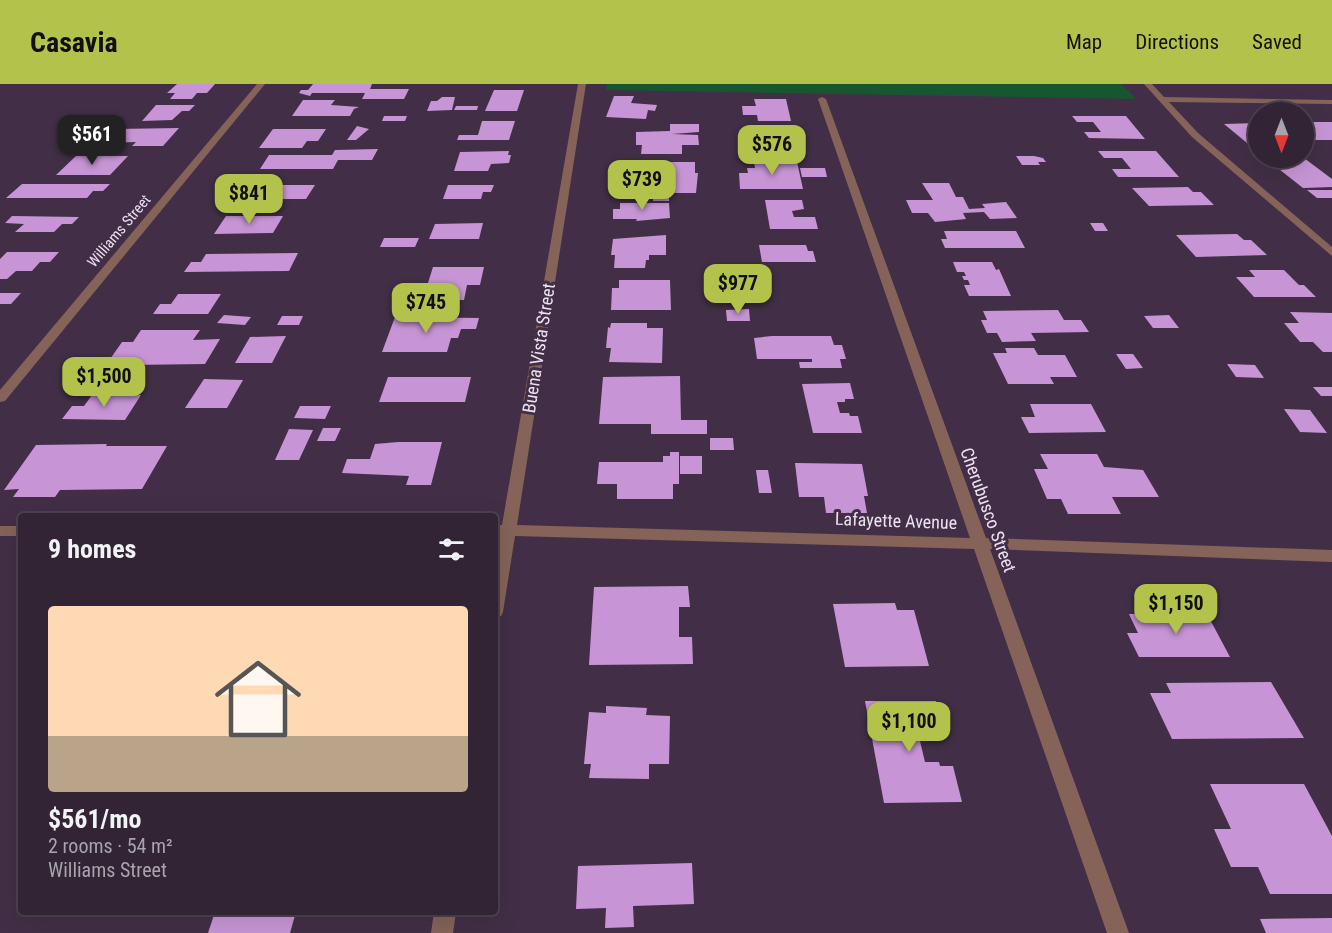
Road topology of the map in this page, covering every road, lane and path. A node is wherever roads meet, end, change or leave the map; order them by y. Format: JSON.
{"nodes":[{"id":1,"x":261,"y":84,"type":"edge"},
{"id":2,"x":582,"y":84,"type":"edge"},
{"id":3,"x":1148,"y":84,"type":"edge"},
{"id":4,"x":822,"y":99,"type":"dead end"},
{"id":5,"x":1162,"y":99,"type":"junction"},
{"id":6,"x":1332,"y":102,"type":"edge"},
{"id":7,"x":1332,"y":253,"type":"edge"},
{"id":8,"x":0,"y":398,"type":"edge"},
{"id":9,"x":502,"y":530,"type":"edge"},
{"id":10,"x":0,"y":531,"type":"edge"},
{"id":11,"x":18,"y":531,"type":"edge"},
{"id":12,"x":980,"y":544,"type":"junction"},
{"id":13,"x":1332,"y":556,"type":"edge"},
{"id":14,"x":498,"y":577,"type":"edge"},
{"id":15,"x":445,"y":915,"type":"edge"},
{"id":16,"x":442,"y":933,"type":"edge"},
{"id":17,"x":1118,"y":933,"type":"edge"}],
"edges":[{"from":1,"to":8,"type":"street","name":"Williams Street"},
{"from":2,"to":9,"type":"street","name":"Buena Vista Street"},
{"from":3,"to":5,"type":"street"},
{"from":4,"to":12,"type":"street","name":"Cherubusco Street"},
{"from":5,"to":6,"type":"street"},
{"from":5,"to":7,"type":"street"},
{"from":9,"to":12,"type":"street","name":"Lafayette Avenue"},
{"from":9,"to":14,"type":"street","name":"Buena Vista Street"},
{"from":10,"to":11,"type":"street"},
{"from":12,"to":13,"type":"street","name":"Lafayette Avenue"},
{"from":12,"to":17,"type":"street","name":"Cherubusco Street"},
{"from":15,"to":16,"type":"street"}]}
